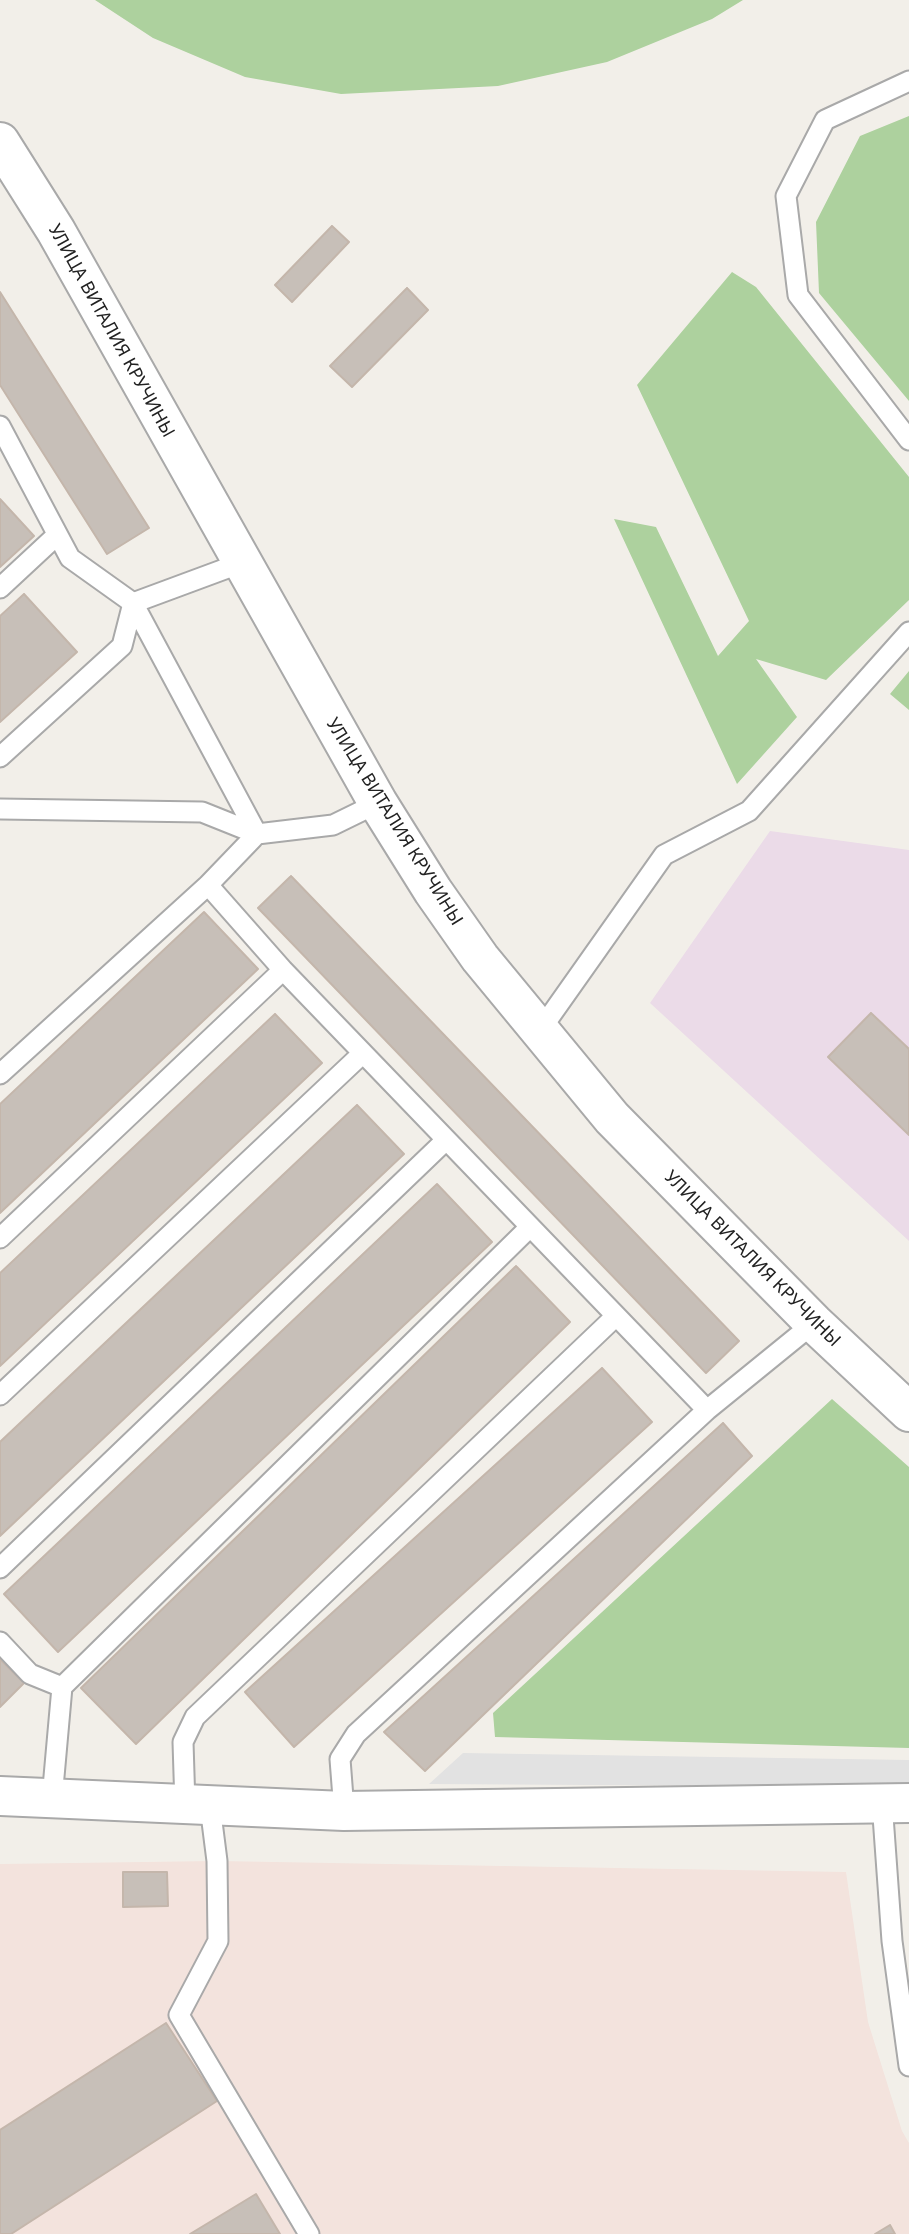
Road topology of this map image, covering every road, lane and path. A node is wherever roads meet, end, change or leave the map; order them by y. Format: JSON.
{"nodes":[{"id":1,"x":909,"y":81,"type":"edge"},
{"id":2,"x":0,"y":142,"type":"edge"},
{"id":3,"x":0,"y":426,"type":"edge"},
{"id":4,"x":909,"y":440,"type":"edge"},
{"id":5,"x":56,"y":537,"type":"junction"},
{"id":6,"x":241,"y":563,"type":"junction"},
{"id":7,"x":0,"y":588,"type":"edge"},
{"id":8,"x":133,"y":603,"type":"junction"},
{"id":9,"x":909,"y":632,"type":"edge"},
{"id":10,"x":0,"y":757,"type":"edge"},
{"id":11,"x":378,"y":803,"type":"junction"},
{"id":12,"x":0,"y":809,"type":"edge"},
{"id":13,"x":257,"y":834,"type":"junction"},
{"id":14,"x":208,"y":885,"type":"junction"},
{"id":15,"x":283,"y":970,"type":"junction"},
{"id":16,"x":539,"y":1032,"type":"junction"},
{"id":17,"x":363,"y":1053,"type":"junction"},
{"id":18,"x":0,"y":1074,"type":"edge"},
{"id":19,"x":446,"y":1140,"type":"junction"},
{"id":20,"x":530,"y":1227,"type":"junction"},
{"id":21,"x":0,"y":1238,"type":"edge"},
{"id":22,"x":616,"y":1316,"type":"junction"},
{"id":23,"x":814,"y":1323,"type":"junction"},
{"id":24,"x":0,"y":1395,"type":"edge"},
{"id":25,"x":707,"y":1410,"type":"junction"},
{"id":26,"x":909,"y":1412,"type":"edge"},
{"id":27,"x":0,"y":1568,"type":"edge"},
{"id":28,"x":0,"y":1642,"type":"edge"},
{"id":29,"x":62,"y":1686,"type":"junction"},
{"id":30,"x":0,"y":1796,"type":"edge"},
{"id":31,"x":52,"y":1799,"type":"junction"},
{"id":32,"x":895,"y":1802,"type":"edge"},
{"id":33,"x":197,"y":1806,"type":"junction"},
{"id":34,"x":344,"y":1811,"type":"junction"},
{"id":35,"x":909,"y":2066,"type":"edge"},
{"id":36,"x":309,"y":2234,"type":"edge"}],
"edges":[{"from":1,"to":4,"type":"lane"},
{"from":2,"to":6,"type":"street","name":"УЛИЦА ВИТАЛИЯ КРУЧИНЫ"},
{"from":3,"to":5,"type":"lane"},
{"from":5,"to":7,"type":"lane"},
{"from":5,"to":8,"type":"lane"},
{"from":6,"to":8,"type":"lane"},
{"from":6,"to":11,"type":"street","name":"УЛИЦА ВИТАЛИЯ КРУЧИНЫ"},
{"from":8,"to":10,"type":"lane"},
{"from":8,"to":13,"type":"lane"},
{"from":9,"to":16,"type":"lane"},
{"from":11,"to":13,"type":"lane"},
{"from":11,"to":16,"type":"street","name":"УЛИЦА ВИТАЛИЯ КРУЧИНЫ"},
{"from":12,"to":13,"type":"lane"},
{"from":13,"to":14,"type":"lane"},
{"from":14,"to":15,"type":"lane"},
{"from":14,"to":18,"type":"lane"},
{"from":15,"to":17,"type":"lane"},
{"from":15,"to":21,"type":"lane"},
{"from":16,"to":23,"type":"street","name":"УЛИЦА ВИТАЛИЯ КРУЧИНЫ"},
{"from":17,"to":19,"type":"lane"},
{"from":17,"to":24,"type":"lane"},
{"from":19,"to":20,"type":"lane"},
{"from":19,"to":27,"type":"lane"},
{"from":20,"to":22,"type":"lane"},
{"from":20,"to":29,"type":"lane"},
{"from":22,"to":25,"type":"lane"},
{"from":22,"to":33,"type":"lane"},
{"from":23,"to":25,"type":"lane"},
{"from":23,"to":26,"type":"street","name":"УЛИЦА ВИТАЛИЯ КРУЧИНЫ"},
{"from":25,"to":34,"type":"lane"},
{"from":28,"to":29,"type":"lane"},
{"from":29,"to":31,"type":"lane"},
{"from":30,"to":31,"type":"street"},
{"from":31,"to":33,"type":"street"},
{"from":32,"to":34,"type":"street"},
{"from":32,"to":35,"type":"lane"},
{"from":33,"to":34,"type":"street"},
{"from":33,"to":36,"type":"lane"}]}
